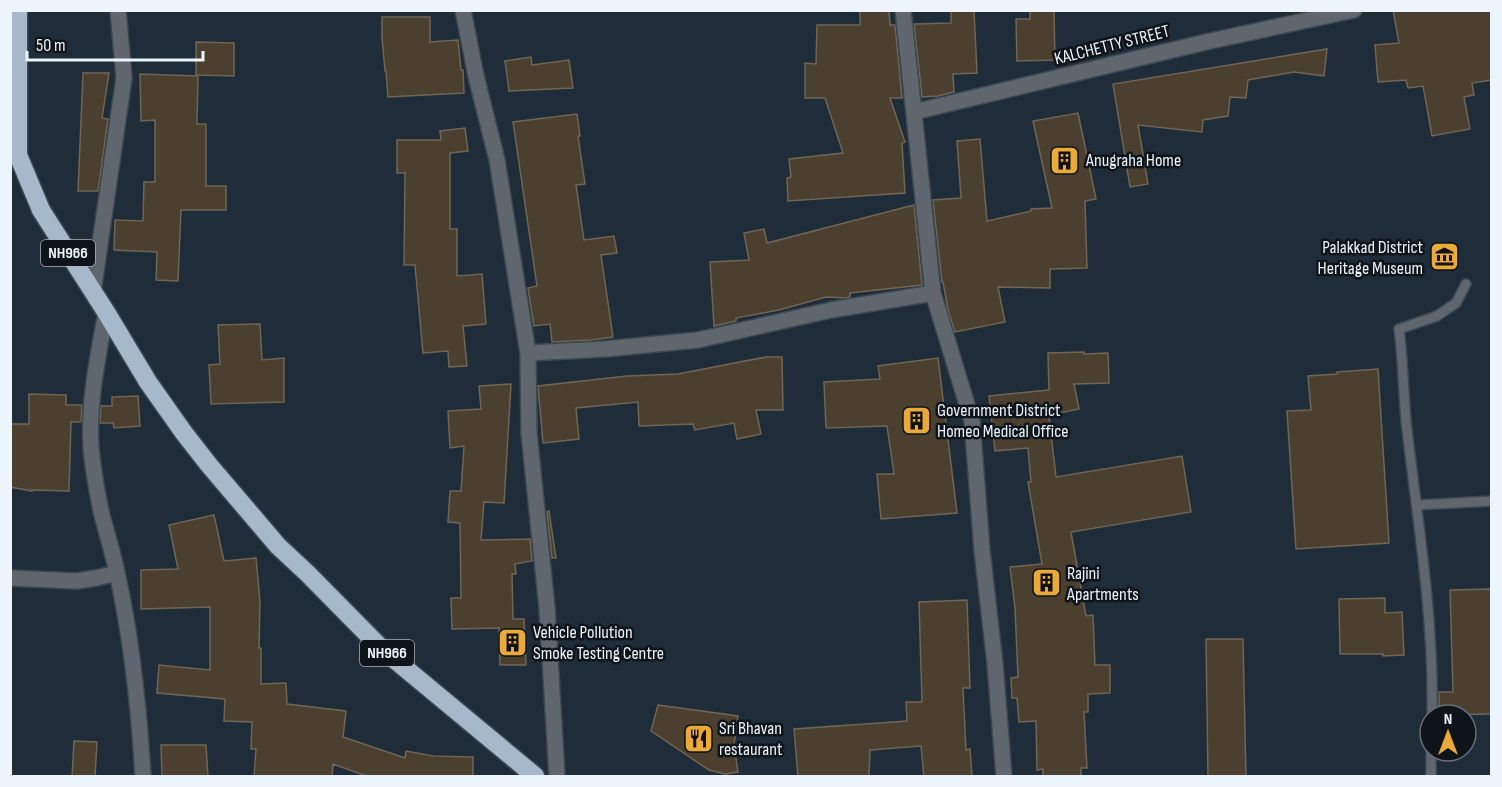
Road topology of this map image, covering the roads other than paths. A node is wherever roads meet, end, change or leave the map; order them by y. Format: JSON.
{"nodes":[{"id":1,"x":18,"y":10,"type":"edge"},
{"id":2,"x":118,"y":10,"type":"edge"},
{"id":3,"x":463,"y":10,"type":"edge"},
{"id":4,"x":903,"y":10,"type":"edge"},
{"id":5,"x":1354,"y":10,"type":"edge"},
{"id":6,"x":914,"y":112,"type":"junction"},
{"id":7,"x":1466,"y":284,"type":"dead end"},
{"id":8,"x":93,"y":292,"type":"junction"},
{"id":9,"x":933,"y":293,"type":"junction"},
{"id":10,"x":106,"y":312,"type":"junction"},
{"id":11,"x":528,"y":353,"type":"junction"},
{"id":12,"x":1491,"y":501,"type":"edge"},
{"id":13,"x":1417,"y":505,"type":"junction"},
{"id":14,"x":117,"y":573,"type":"junction"},
{"id":15,"x":10,"y":578,"type":"edge"},
{"id":16,"x":1432,"y":703,"type":"edge"},
{"id":17,"x":143,"y":777,"type":"edge"},
{"id":18,"x":535,"y":777,"type":"edge"},
{"id":19,"x":557,"y":777,"type":"edge"},
{"id":20,"x":1004,"y":777,"type":"edge"}],
"edges":[{"from":1,"to":8,"type":"highway","number":"NH966"},
{"from":2,"to":8,"type":"street"},
{"from":3,"to":11,"type":"street"},
{"from":4,"to":6,"type":"street"},
{"from":5,"to":6,"type":"street","name":"KALCHETTY STREET"},
{"from":6,"to":9,"type":"street"},
{"from":7,"to":13,"type":"lane"},
{"from":8,"to":10,"type":"highway","number":"NH966"},
{"from":9,"to":11,"type":"street"},
{"from":9,"to":20,"type":"street"},
{"from":10,"to":14,"type":"street"},
{"from":10,"to":18,"type":"highway","number":"NH966"},
{"from":11,"to":19,"type":"street"},
{"from":12,"to":13,"type":"lane"},
{"from":13,"to":16,"type":"lane"},
{"from":14,"to":15,"type":"street"},
{"from":14,"to":17,"type":"street"}]}
